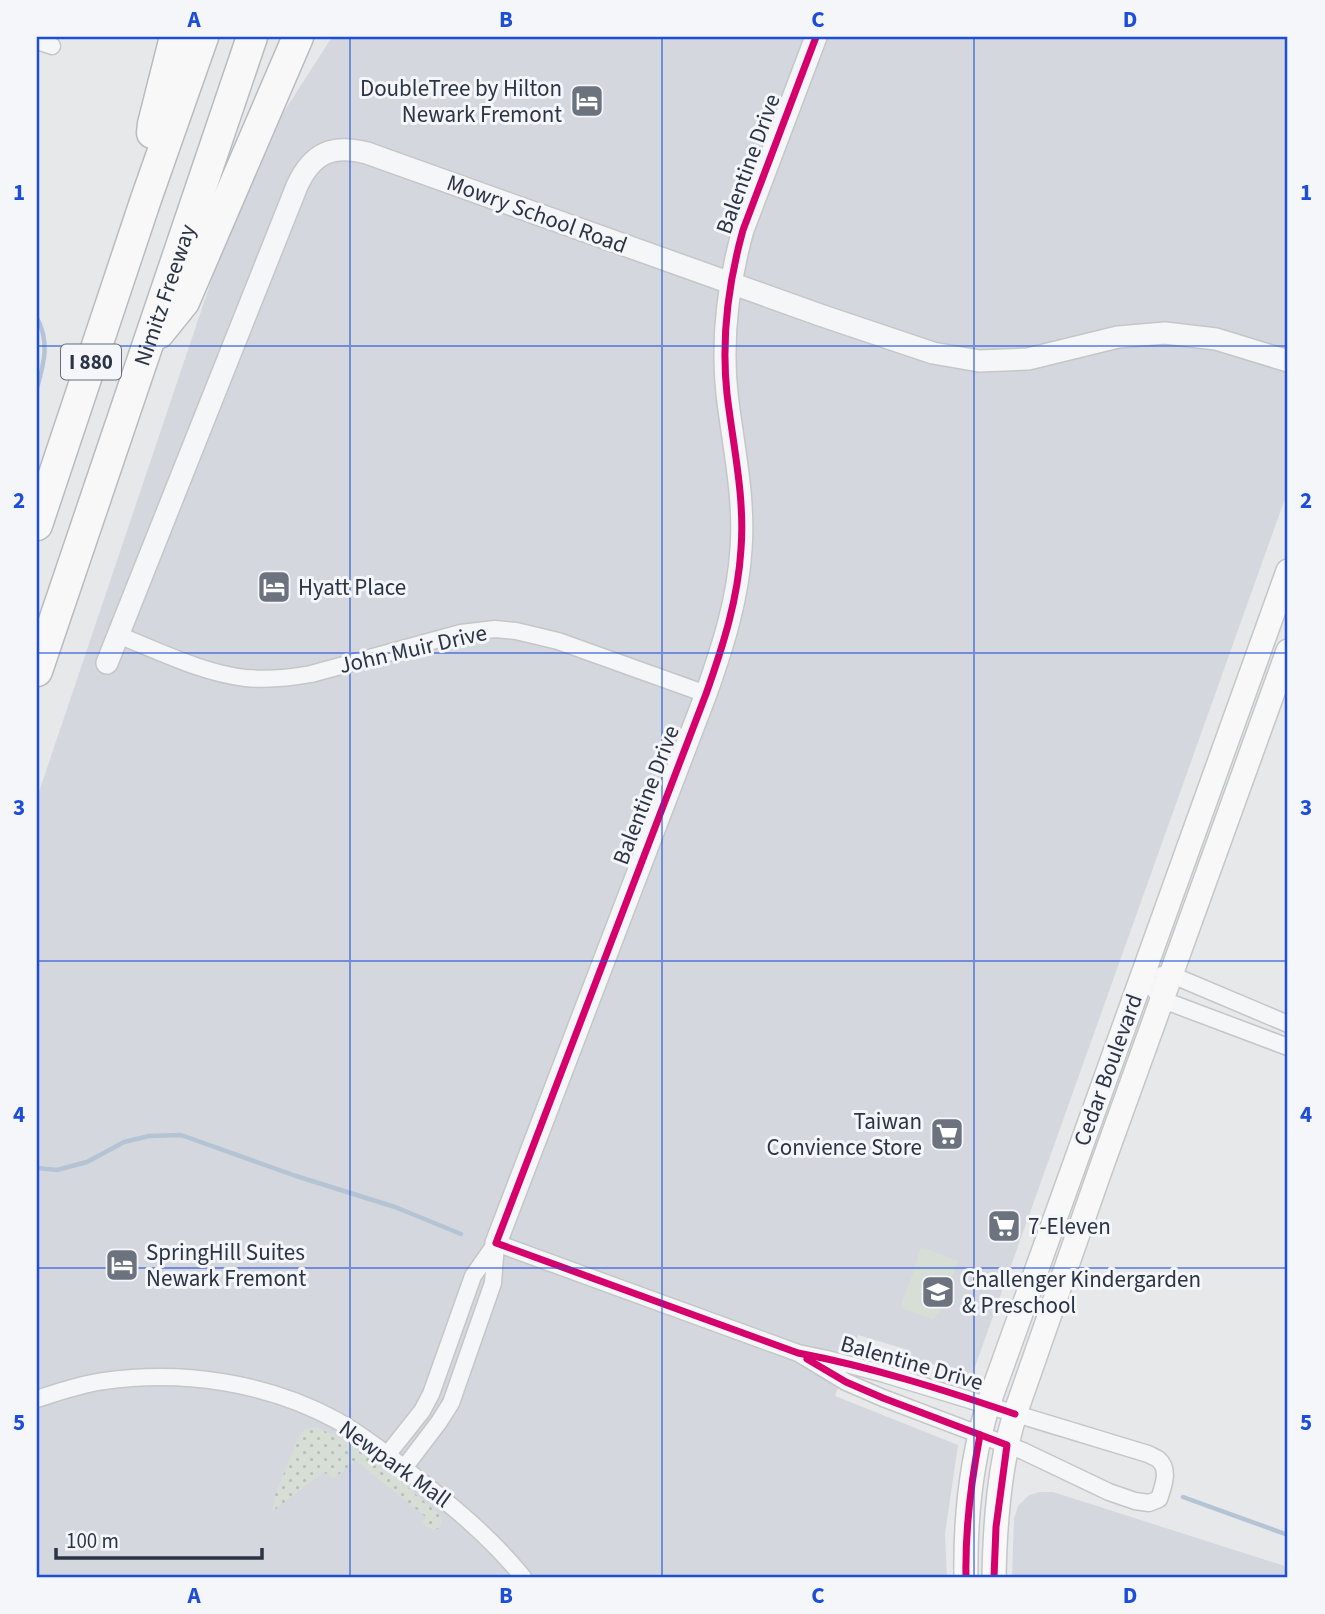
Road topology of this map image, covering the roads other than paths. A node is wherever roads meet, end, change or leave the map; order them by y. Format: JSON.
{"nodes":[{"id":1,"x":175,"y":37,"type":"edge"},
{"id":2,"x":203,"y":37,"type":"edge"},
{"id":3,"x":252,"y":37,"type":"edge"},
{"id":4,"x":298,"y":37,"type":"edge"},
{"id":5,"x":816,"y":37,"type":"edge"},
{"id":6,"x":146,"y":199,"type":"junction"},
{"id":7,"x":730,"y":283,"type":"junction"},
{"id":8,"x":146,"y":350,"type":"junction"},
{"id":9,"x":1288,"y":361,"type":"edge"},
{"id":10,"x":37,"y":525,"type":"edge"},
{"id":11,"x":1288,"y":570,"type":"edge"},
{"id":12,"x":118,"y":635,"type":"junction"},
{"id":13,"x":1288,"y":651,"type":"edge"},
{"id":14,"x":107,"y":663,"type":"dead end"},
{"id":15,"x":37,"y":671,"type":"edge"},
{"id":16,"x":705,"y":694,"type":"junction"},
{"id":17,"x":1142,"y":975,"type":"junction"},
{"id":18,"x":1172,"y":975,"type":"junction"},
{"id":19,"x":1163,"y":1000,"type":"junction"},
{"id":20,"x":1288,"y":1024,"type":"edge"},
{"id":21,"x":1288,"y":1047,"type":"edge"},
{"id":22,"x":496,"y":1243,"type":"junction"},
{"id":23,"x":798,"y":1353,"type":"junction"},
{"id":24,"x":37,"y":1399,"type":"edge"},
{"id":25,"x":988,"y":1405,"type":"junction"},
{"id":26,"x":1015,"y":1413,"type":"junction"},
{"id":27,"x":980,"y":1435,"type":"junction"},
{"id":28,"x":1007,"y":1445,"type":"junction"},
{"id":29,"x":387,"y":1455,"type":"junction"},
{"id":30,"x":404,"y":1468,"type":"junction"},
{"id":31,"x":523,"y":1577,"type":"edge"},
{"id":32,"x":965,"y":1577,"type":"edge"},
{"id":33,"x":994,"y":1577,"type":"edge"}],
"edges":[{"from":1,"to":6,"type":"highway"},
{"from":2,"to":6,"type":"highway","name":"Nimitz Freeway","number":"I 880"},
{"from":3,"to":8,"type":"highway","name":"Nimitz Freeway","number":"I 880"},
{"from":4,"to":8,"type":"highway"},
{"from":5,"to":7,"type":"street","name":"Balentine Drive"},
{"from":6,"to":10,"type":"highway","name":"Nimitz Freeway","number":"I 880"},
{"from":7,"to":9,"type":"street","name":"Mowry School Road"},
{"from":7,"to":12,"type":"street","name":"Mowry School Road"},
{"from":7,"to":16,"type":"street","name":"Balentine Drive"},
{"from":8,"to":15,"type":"highway","name":"Nimitz Freeway","number":"I 880"},
{"from":11,"to":17,"type":"main road","name":"Cedar Boulevard"},
{"from":12,"to":14,"type":"street","name":"Mowry School Road"},
{"from":12,"to":16,"type":"street","name":"John Muir Drive"},
{"from":13,"to":18,"type":"main road","name":"Cedar Boulevard"},
{"from":16,"to":22,"type":"street","name":"Balentine Drive"},
{"from":17,"to":18,"type":"street"},
{"from":17,"to":19,"type":"street"},
{"from":17,"to":25,"type":"main road","name":"Cedar Boulevard"},
{"from":18,"to":19,"type":"main road","name":"Cedar Boulevard"},
{"from":18,"to":20,"type":"street"},
{"from":19,"to":21,"type":"street"},
{"from":19,"to":26,"type":"main road","name":"Cedar Boulevard"},
{"from":22,"to":23,"type":"street","name":"Balentine Drive"},
{"from":22,"to":29,"type":"street","name":"Balentine Drive"},
{"from":22,"to":30,"type":"street","name":"Balentine Drive"},
{"from":23,"to":25,"type":"street","name":"Balentine Drive"},
{"from":23,"to":27,"type":"street","name":"Balentine Drive"},
{"from":24,"to":29,"type":"street","name":"Newpark Mall"},
{"from":25,"to":26,"type":"street","name":"Balentine Drive"},
{"from":25,"to":27,"type":"main road","name":"Cedar Boulevard"},
{"from":26,"to":28,"type":"main road","name":"Cedar Boulevard"},
{"from":26,"to":28,"type":"street","name":"Balentine Drive"},
{"from":27,"to":28,"type":"street","name":"Balentine Drive"},
{"from":27,"to":32,"type":"main road","name":"Cedar Boulevard"},
{"from":28,"to":33,"type":"main road","name":"Cedar Boulevard"},
{"from":29,"to":30,"type":"street","name":"Newpark Mall"},
{"from":30,"to":31,"type":"street","name":"Newpark Mall"}]}
